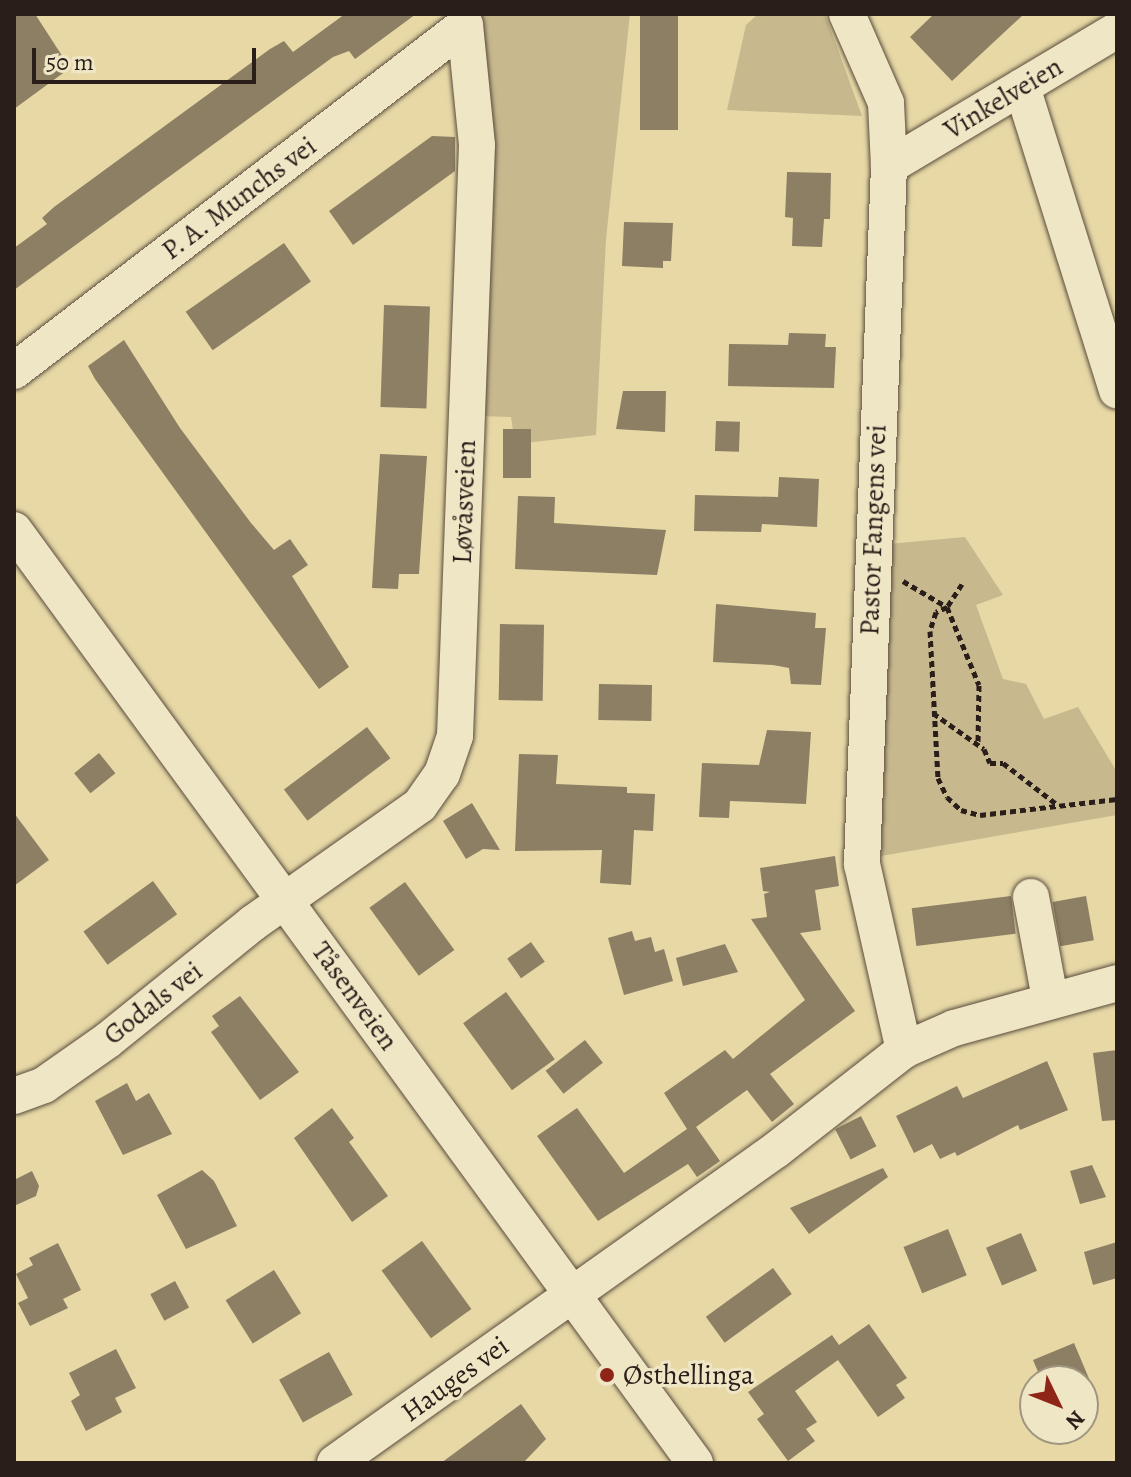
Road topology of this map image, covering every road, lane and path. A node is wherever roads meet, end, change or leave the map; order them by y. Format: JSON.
{"nodes":[{"id":1,"x":847,"y":14,"type":"edge"},
{"id":2,"x":465,"y":25,"type":"joint"},
{"id":3,"x":1117,"y":30,"type":"edge"},
{"id":4,"x":1022,"y":87,"type":"junction"},
{"id":5,"x":889,"y":166,"type":"junction"},
{"id":6,"x":14,"y":371,"type":"edge"},
{"id":7,"x":1117,"y":390,"type":"edge"},
{"id":8,"x":14,"y":530,"type":"edge"},
{"id":9,"x":872,"y":562,"type":"junction"},
{"id":10,"x":962,"y":584,"type":"dead end"},
{"id":11,"x":947,"y":607,"type":"junction"},
{"id":12,"x":932,"y":712,"type":"junction"},
{"id":13,"x":978,"y":744,"type":"junction"},
{"id":14,"x":1117,"y":799,"type":"edge"},
{"id":15,"x":1059,"y":805,"type":"junction"},
{"id":16,"x":1031,"y":897,"type":"dead end"},
{"id":17,"x":287,"y":901,"type":"junction"},
{"id":18,"x":1117,"y":983,"type":"edge"},
{"id":19,"x":1050,"y":999,"type":"junction"},
{"id":20,"x":904,"y":1050,"type":"junction"},
{"id":21,"x":14,"y":1096,"type":"edge"},
{"id":22,"x":573,"y":1293,"type":"junction"},
{"id":23,"x":335,"y":1463,"type":"edge"},
{"id":24,"x":695,"y":1463,"type":"edge"}],
"edges":[{"from":1,"to":5,"type":"street","name":"Pastor Fangens vei"},
{"from":2,"to":6,"type":"street","name":"P. A. Munchs vei"},
{"from":2,"to":17,"type":"street","name":"Løvåsveien"},
{"from":3,"to":4,"type":"street","name":"Vinkelveien"},
{"from":4,"to":5,"type":"street","name":"Vinkelveien"},
{"from":4,"to":7,"type":"street"},
{"from":5,"to":9,"type":"street","name":"Pastor Fangens vei"},
{"from":8,"to":17,"type":"street","name":"Tåsenveien"},
{"from":9,"to":11,"type":"path"},
{"from":9,"to":20,"type":"street","name":"Pastor Fangens vei"},
{"from":10,"to":11,"type":"path"},
{"from":11,"to":12,"type":"path"},
{"from":11,"to":13,"type":"path"},
{"from":12,"to":13,"type":"path"},
{"from":12,"to":15,"type":"path"},
{"from":13,"to":15,"type":"path"},
{"from":14,"to":15,"type":"path"},
{"from":16,"to":19,"type":"street"},
{"from":17,"to":21,"type":"street","name":"Godals vei"},
{"from":17,"to":22,"type":"street","name":"Tåsenveien"},
{"from":18,"to":19,"type":"street"},
{"from":19,"to":20,"type":"street"},
{"from":20,"to":22,"type":"street"},
{"from":22,"to":23,"type":"street","name":"Hauges vei"},
{"from":22,"to":24,"type":"street","name":"Tåsenveien"}]}
